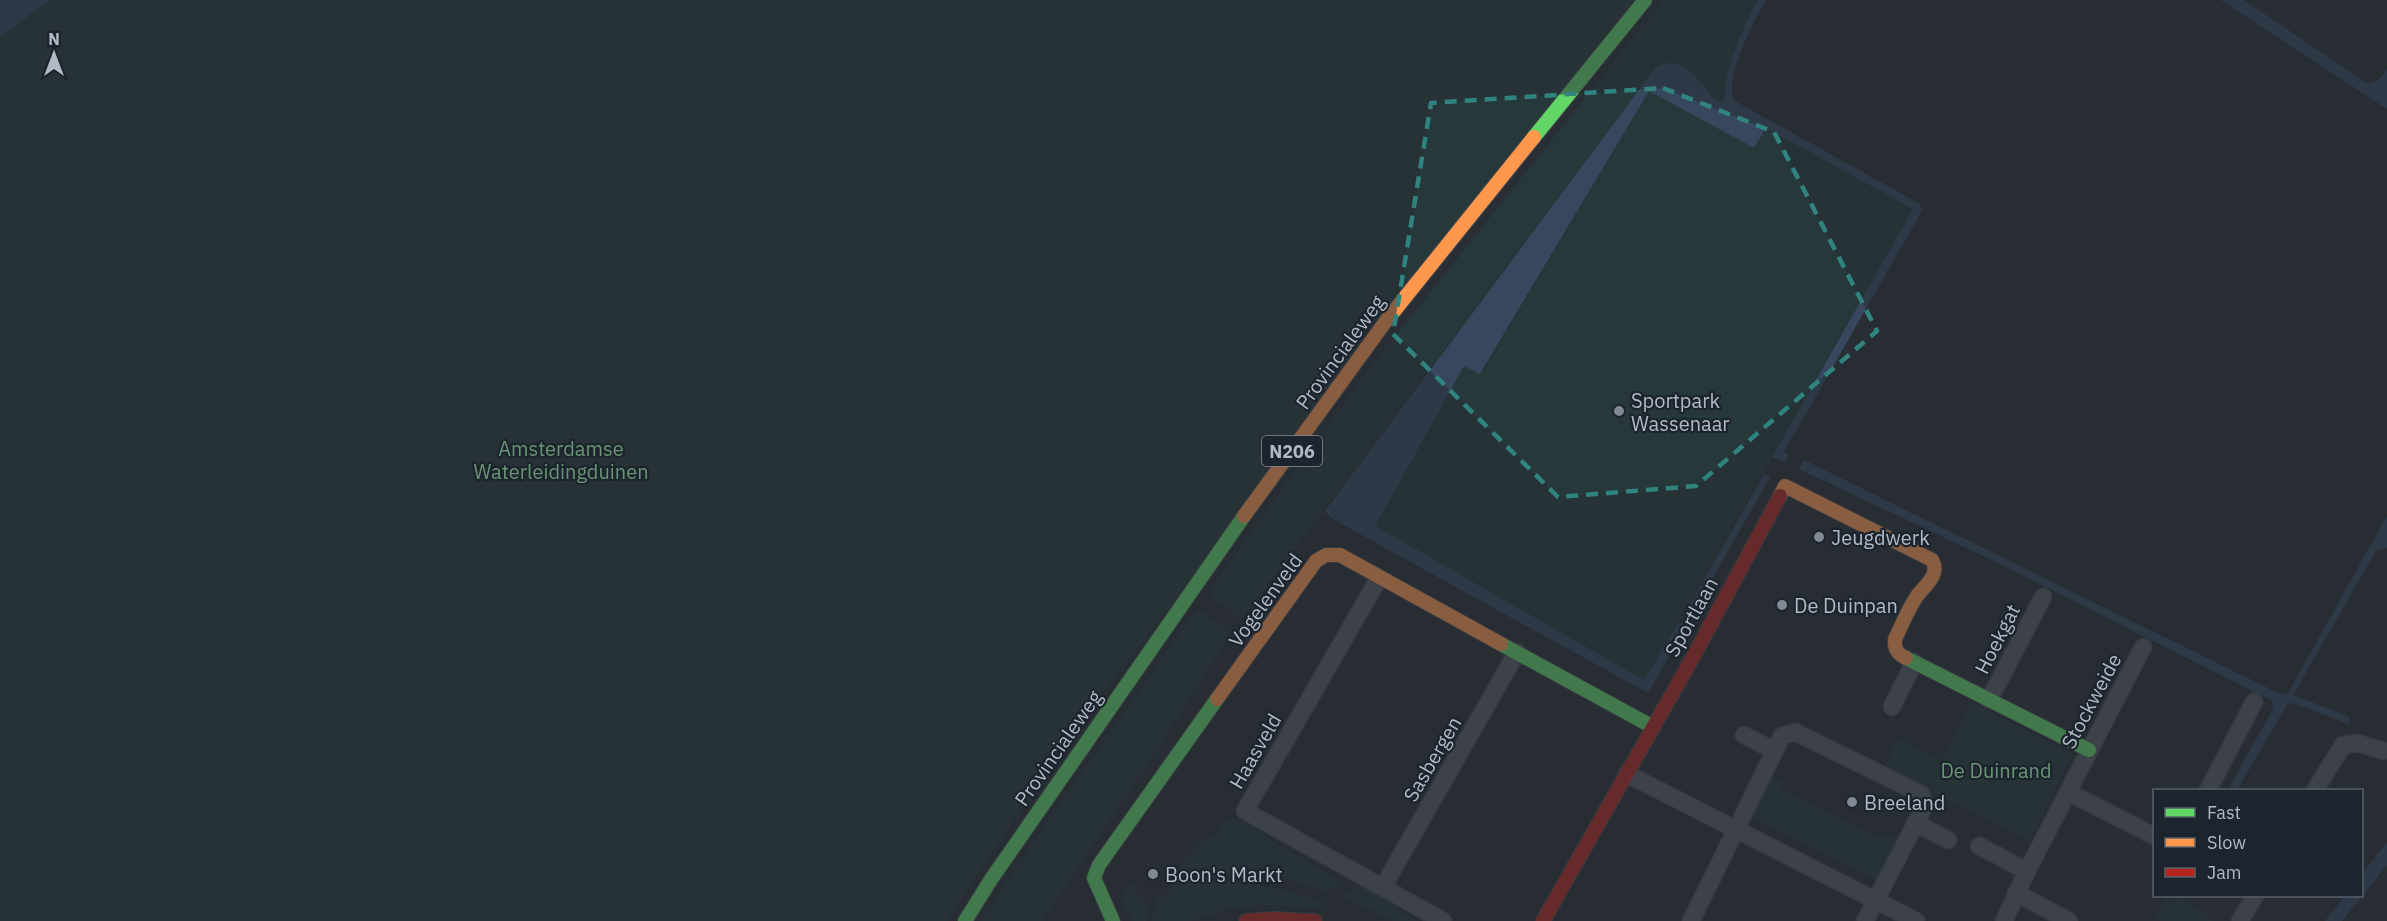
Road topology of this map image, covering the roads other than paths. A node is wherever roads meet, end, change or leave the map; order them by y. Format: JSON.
{"nodes":[{"id":1,"x":1645,"y":0,"type":"edge"},
{"id":2,"x":1934,"y":572,"type":"joint"},
{"id":3,"x":1379,"y":578,"type":"junction"},
{"id":4,"x":2043,"y":597,"type":"dead end"},
{"id":5,"x":2143,"y":646,"type":"dead end"},
{"id":6,"x":1517,"y":652,"type":"junction"},
{"id":7,"x":1914,"y":662,"type":"junction"},
{"id":8,"x":1989,"y":700,"type":"junction"},
{"id":9,"x":2254,"y":702,"type":"dead end"},
{"id":10,"x":1892,"y":707,"type":"dead end"},
{"id":11,"x":1653,"y":727,"type":"junction"},
{"id":12,"x":1744,"y":735,"type":"dead end"},
{"id":13,"x":2089,"y":750,"type":"junction"},
{"id":14,"x":1775,"y":751,"type":"junction"},
{"id":15,"x":2384,"y":751,"type":"dead end"},
{"id":16,"x":1627,"y":774,"type":"junction"},
{"id":17,"x":2210,"y":789,"type":"edge"},
{"id":18,"x":2316,"y":789,"type":"edge"},
{"id":19,"x":2068,"y":792,"type":"junction"},
{"id":20,"x":1915,"y":823,"type":"junction"},
{"id":21,"x":1735,"y":829,"type":"junction"},
{"id":22,"x":2153,"y":835,"type":"edge"},
{"id":23,"x":1948,"y":840,"type":"dead end"},
{"id":24,"x":1979,"y":846,"type":"dead end"},
{"id":25,"x":2027,"y":871,"type":"junction"},
{"id":26,"x":1383,"y":887,"type":"junction"},
{"id":27,"x":2016,"y":894,"type":"junction"},
{"id":28,"x":2254,"y":897,"type":"edge"},
{"id":29,"x":1875,"y":900,"type":"junction"},
{"id":30,"x":965,"y":921,"type":"edge"},
{"id":31,"x":1113,"y":921,"type":"edge"},
{"id":32,"x":1246,"y":921,"type":"edge"},
{"id":33,"x":1315,"y":921,"type":"edge"},
{"id":34,"x":1443,"y":921,"type":"edge"},
{"id":35,"x":1543,"y":921,"type":"edge"},
{"id":36,"x":1692,"y":921,"type":"edge"},
{"id":37,"x":1864,"y":921,"type":"edge"},
{"id":38,"x":1916,"y":921,"type":"edge"},
{"id":39,"x":2004,"y":921,"type":"edge"},
{"id":40,"x":2069,"y":921,"type":"edge"},
{"id":41,"x":2240,"y":921,"type":"edge"}],
"edges":[{"from":1,"to":30,"type":"street","name":"Provincialeweg","number":"N206"},
{"from":2,"to":7,"type":"street","name":"Hoekgat"},
{"from":2,"to":11,"type":"street","name":"Sportlaan"},
{"from":3,"to":6,"type":"street","name":"Vogelenveld"},
{"from":3,"to":26,"type":"street","name":"Haasveld"},
{"from":3,"to":31,"type":"street","name":"Vogelenveld"},
{"from":4,"to":8,"type":"street","name":"Hoekgat"},
{"from":5,"to":13,"type":"street","name":"Stockweide"},
{"from":6,"to":11,"type":"street","name":"Vogelenveld"},
{"from":6,"to":26,"type":"street","name":"Sasbergen"},
{"from":7,"to":8,"type":"street","name":"Hoekgat"},
{"from":7,"to":10,"type":"street"},
{"from":8,"to":13,"type":"street","name":"Hoekgat"},
{"from":9,"to":17,"type":"street"},
{"from":11,"to":16,"type":"street","name":"Sportlaan"},
{"from":12,"to":14,"type":"street"},
{"from":13,"to":19,"type":"street","name":"Stockweide"},
{"from":14,"to":20,"type":"street"},
{"from":14,"to":21,"type":"street"},
{"from":15,"to":18,"type":"street"},
{"from":16,"to":21,"type":"street"},
{"from":16,"to":35,"type":"street","name":"Sportlaan"},
{"from":19,"to":22,"type":"street"},
{"from":19,"to":25,"type":"street","name":"Stockweide"},
{"from":20,"to":23,"type":"street"},
{"from":20,"to":29,"type":"street"},
{"from":21,"to":29,"type":"street"},
{"from":21,"to":36,"type":"street"},
{"from":24,"to":25,"type":"street"},
{"from":25,"to":27,"type":"street"},
{"from":26,"to":34,"type":"street","name":"Haasveld"},
{"from":27,"to":39,"type":"street"},
{"from":27,"to":40,"type":"street"},
{"from":28,"to":41,"type":"street"},
{"from":29,"to":37,"type":"street"},
{"from":29,"to":38,"type":"street"},
{"from":32,"to":33,"type":"street"}]}
